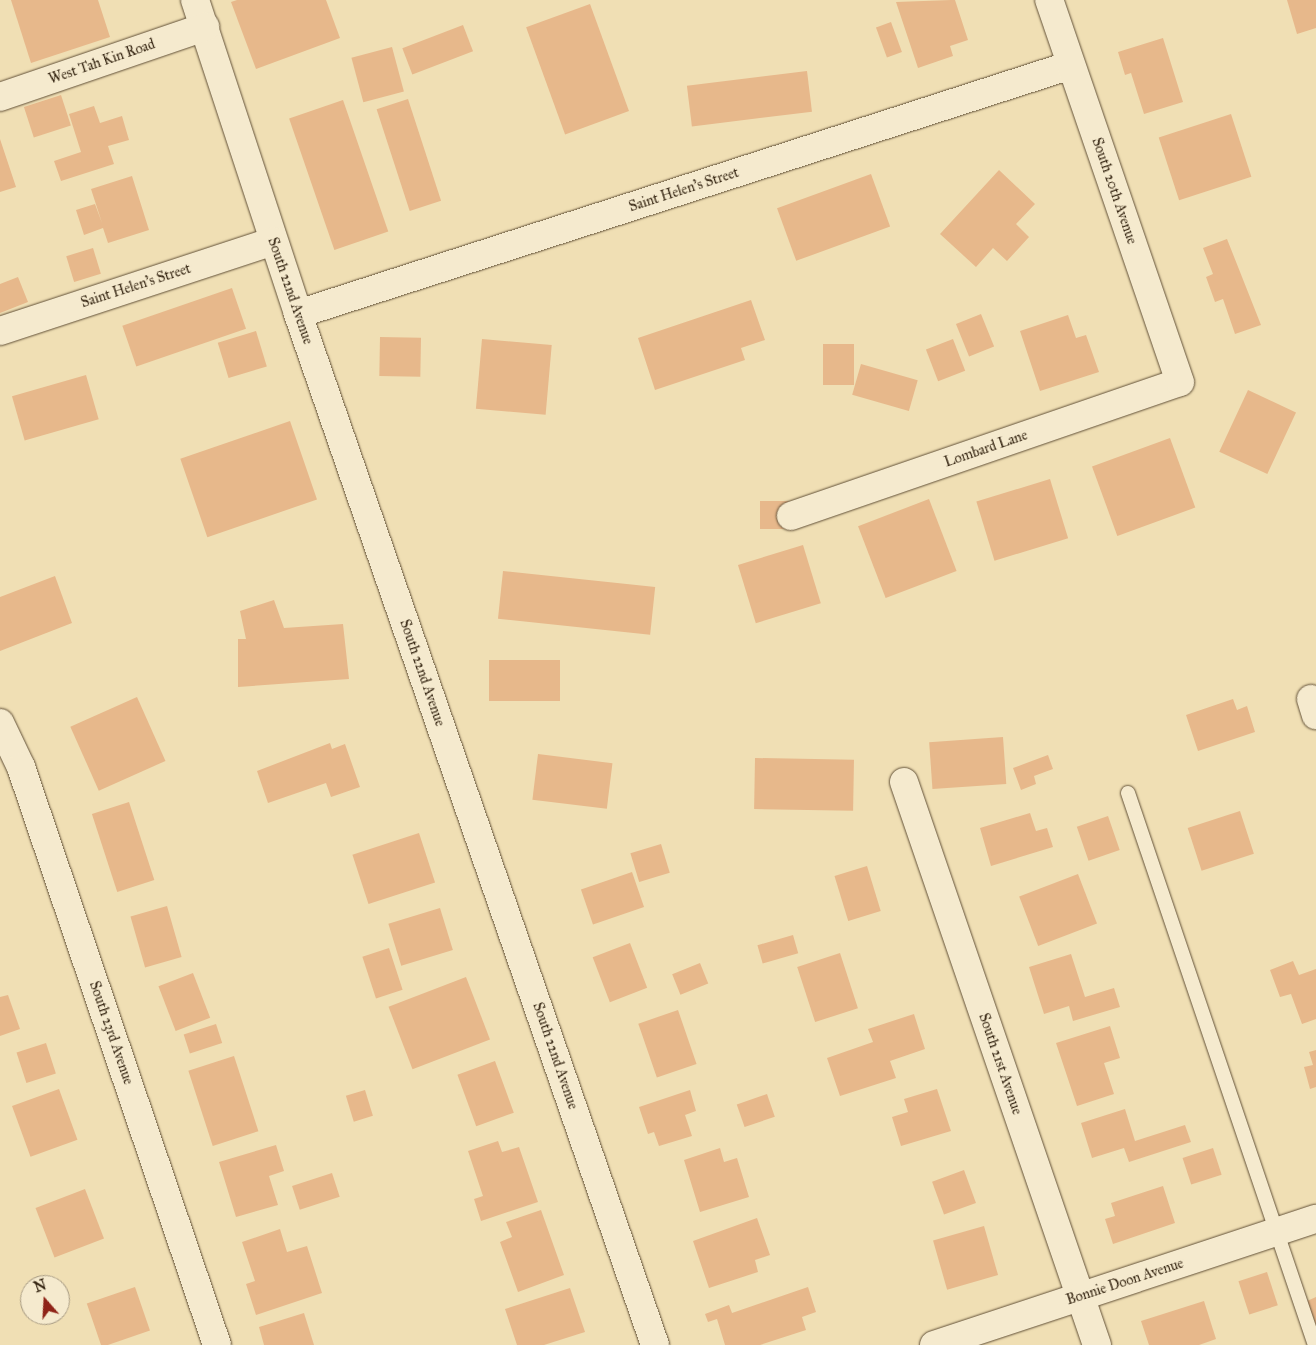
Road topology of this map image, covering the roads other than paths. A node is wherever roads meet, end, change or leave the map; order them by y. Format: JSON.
{"nodes":[{"id":1,"x":195,"y":0,"type":"edge"},
{"id":2,"x":1049,"y":0,"type":"edge"},
{"id":3,"x":205,"y":27,"type":"junction"},
{"id":4,"x":1071,"y":65,"type":"junction"},
{"id":5,"x":0,"y":97,"type":"edge"},
{"id":6,"x":273,"y":241,"type":"junction"},
{"id":7,"x":298,"y":314,"type":"junction"},
{"id":8,"x":0,"y":331,"type":"edge"},
{"id":9,"x":1180,"y":382,"type":"joint"},
{"id":10,"x":792,"y":516,"type":"dead end"},
{"id":11,"x":0,"y":723,"type":"edge"},
{"id":12,"x":904,"y":782,"type":"dead end"},
{"id":13,"x":1128,"y":793,"type":"dead end"},
{"id":14,"x":1316,"y":1219,"type":"edge"},
{"id":15,"x":1276,"y":1232,"type":"junction"},
{"id":16,"x":1080,"y":1297,"type":"junction"},
{"id":17,"x":217,"y":1345,"type":"edge"},
{"id":18,"x":655,"y":1345,"type":"edge"},
{"id":19,"x":934,"y":1345,"type":"edge"},
{"id":20,"x":1097,"y":1345,"type":"edge"},
{"id":21,"x":1315,"y":1345,"type":"edge"}],
"edges":[{"from":1,"to":3,"type":"street","name":"South 22nd Avenue"},
{"from":2,"to":4,"type":"street","name":"South 20th Avenue"},
{"from":3,"to":5,"type":"street","name":"West Tah Kin Road"},
{"from":3,"to":6,"type":"street","name":"South 22nd Avenue"},
{"from":4,"to":7,"type":"street","name":"Saint Helen's Street"},
{"from":4,"to":9,"type":"street","name":"South 20th Avenue"},
{"from":6,"to":7,"type":"street","name":"South 22nd Avenue"},
{"from":6,"to":8,"type":"street","name":"Saint Helen's Street"},
{"from":7,"to":18,"type":"street","name":"South 22nd Avenue"},
{"from":9,"to":10,"type":"street","name":"Lombard Lane"},
{"from":11,"to":17,"type":"street","name":"South 23rd Avenue"},
{"from":12,"to":16,"type":"street","name":"South 21st Avenue"},
{"from":13,"to":15,"type":"lane"},
{"from":14,"to":15,"type":"street","name":"Bonnie Doon Avenue"},
{"from":15,"to":16,"type":"street","name":"Bonnie Doon Avenue"},
{"from":15,"to":21,"type":"lane"},
{"from":16,"to":19,"type":"street","name":"Bonnie Doon Avenue"},
{"from":16,"to":20,"type":"street","name":"South 21st Avenue"}]}
